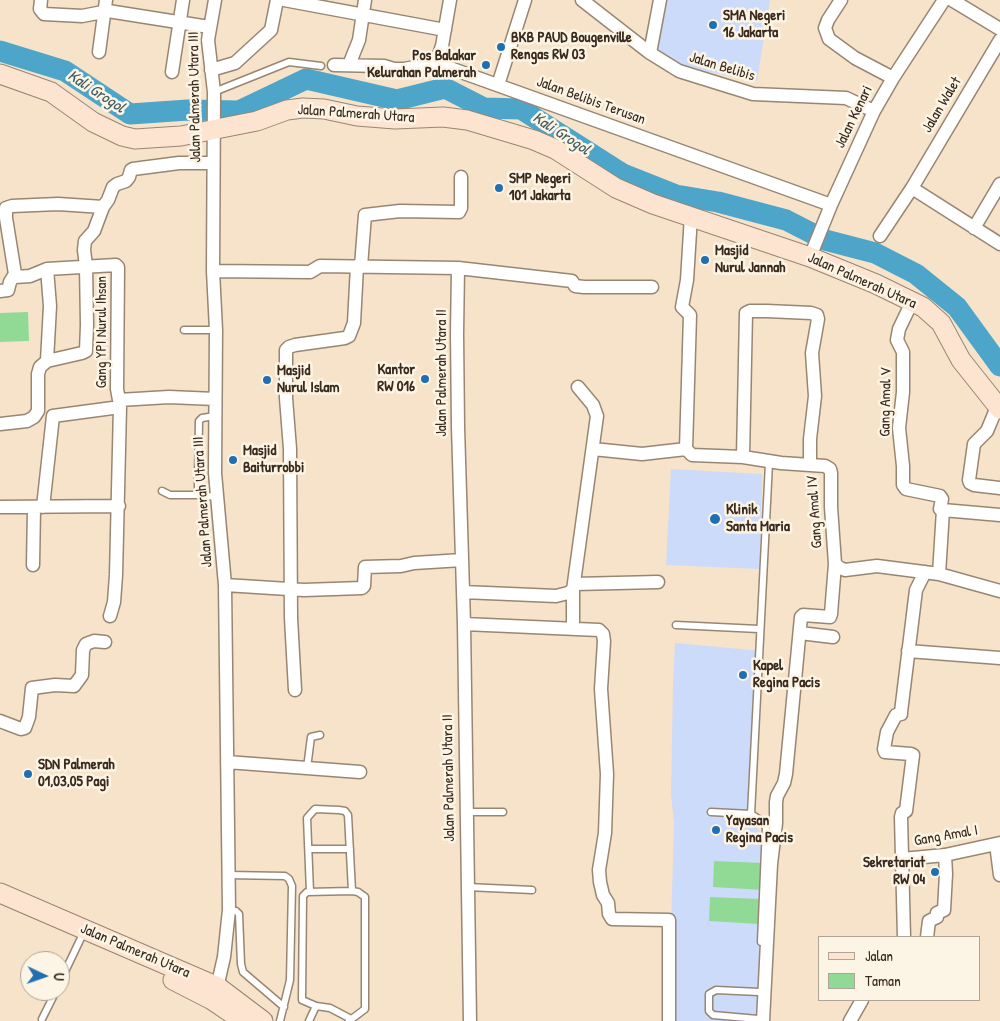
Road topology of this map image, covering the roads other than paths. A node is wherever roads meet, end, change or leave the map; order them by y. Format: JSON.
{"nodes":[{"id":1,"x":41,"y":0,"type":"edge"},
{"id":2,"x":183,"y":0,"type":"edge"},
{"id":3,"x":215,"y":0,"type":"edge"},
{"id":4,"x":277,"y":0,"type":"edge"},
{"id":5,"x":284,"y":0,"type":"edge"},
{"id":6,"x":365,"y":0,"type":"edge"},
{"id":7,"x":450,"y":0,"type":"edge"},
{"id":8,"x":525,"y":0,"type":"edge"},
{"id":9,"x":582,"y":0,"type":"edge"},
{"id":10,"x":660,"y":0,"type":"edge"},
{"id":11,"x":840,"y":0,"type":"edge"},
{"id":12,"x":944,"y":0,"type":"edge"},
{"id":13,"x":952,"y":0,"type":"edge"},
{"id":14,"x":305,"y":2,"type":"edge"},
{"id":15,"x":105,"y":6,"type":"edge"},
{"id":16,"x":363,"y":16,"type":"junction"},
{"id":17,"x":180,"y":22,"type":"junction"},
{"id":18,"x":209,"y":27,"type":"junction"},
{"id":19,"x":1000,"y":29,"type":"edge"},
{"id":20,"x":445,"y":30,"type":"junction"},
{"id":21,"x":1000,"y":40,"type":"edge"},
{"id":22,"x":99,"y":52,"type":"dead end"},
{"id":23,"x":650,"y":53,"type":"junction"},
{"id":24,"x":436,"y":63,"type":"junction"},
{"id":25,"x":349,"y":65,"type":"junction"},
{"id":26,"x":328,"y":66,"type":"joint"},
{"id":27,"x":211,"y":70,"type":"junction"},
{"id":28,"x":172,"y":72,"type":"dead end"},
{"id":29,"x":0,"y":74,"type":"edge"},
{"id":30,"x":893,"y":78,"type":"junction"},
{"id":31,"x":498,"y":85,"type":"junction"},
{"id":32,"x":214,"y":98,"type":"junction"},
{"id":33,"x":874,"y":111,"type":"junction"},
{"id":34,"x":213,"y":125,"type":"junction"},
{"id":35,"x":213,"y":163,"type":"junction"},
{"id":36,"x":462,"y":177,"type":"dead end"},
{"id":37,"x":1000,"y":184,"type":"edge"},
{"id":38,"x":912,"y":188,"type":"junction"},
{"id":39,"x":103,"y":207,"type":"junction"},
{"id":40,"x":829,"y":210,"type":"junction"},
{"id":41,"x":691,"y":216,"type":"junction"},
{"id":42,"x":3,"y":218,"type":"edge"},
{"id":43,"x":974,"y":228,"type":"junction"},
{"id":44,"x":880,"y":236,"type":"dead end"},
{"id":45,"x":1000,"y":244,"type":"edge"},
{"id":46,"x":812,"y":252,"type":"junction"},
{"id":47,"x":86,"y":266,"type":"junction"},
{"id":48,"x":359,"y":266,"type":"junction"},
{"id":49,"x":47,"y":268,"type":"junction"},
{"id":50,"x":458,"y":268,"type":"junction"},
{"id":51,"x":213,"y":271,"type":"junction"},
{"id":52,"x":15,"y":277,"type":"junction"},
{"id":53,"x":652,"y":286,"type":"dead end"},
{"id":54,"x":0,"y":291,"type":"edge"},
{"id":55,"x":912,"y":302,"type":"junction"},
{"id":56,"x":184,"y":330,"type":"dead end"},
{"id":57,"x":216,"y":330,"type":"junction"},
{"id":58,"x":47,"y":361,"type":"junction"},
{"id":59,"x":578,"y":387,"type":"dead end"},
{"id":60,"x":215,"y":399,"type":"junction"},
{"id":61,"x":999,"y":408,"type":"edge"},
{"id":62,"x":215,"y":416,"type":"junction"},
{"id":63,"x":0,"y":424,"type":"edge"},
{"id":64,"x":593,"y":449,"type":"junction"},
{"id":65,"x":686,"y":449,"type":"junction"},
{"id":66,"x":743,"y":458,"type":"junction"},
{"id":67,"x":769,"y":462,"type":"junction"},
{"id":68,"x":810,"y":465,"type":"junction"},
{"id":69,"x":1000,"y":488,"type":"edge"},
{"id":70,"x":162,"y":492,"type":"dead end"},
{"id":71,"x":198,"y":495,"type":"junction"},
{"id":72,"x":217,"y":498,"type":"junction"},
{"id":73,"x":119,"y":506,"type":"junction"},
{"id":74,"x":0,"y":507,"type":"edge"},
{"id":75,"x":38,"y":507,"type":"junction"},
{"id":76,"x":943,"y":510,"type":"junction"},
{"id":77,"x":1000,"y":515,"type":"edge"},
{"id":78,"x":462,"y":560,"type":"junction"},
{"id":79,"x":835,"y":564,"type":"junction"},
{"id":80,"x":33,"y":565,"type":"dead end"},
{"id":81,"x":925,"y":572,"type":"junction"},
{"id":82,"x":939,"y":574,"type":"junction"},
{"id":83,"x":658,"y":582,"type":"dead end"},
{"id":84,"x":225,"y":585,"type":"junction"},
{"id":85,"x":574,"y":587,"type":"junction"},
{"id":86,"x":290,"y":589,"type":"junction"},
{"id":87,"x":1000,"y":591,"type":"edge"},
{"id":88,"x":463,"y":592,"type":"junction"},
{"id":89,"x":110,"y":616,"type":"dead end"},
{"id":90,"x":464,"y":624,"type":"junction"},
{"id":91,"x":676,"y":625,"type":"dead end"},
{"id":92,"x":573,"y":628,"type":"junction"},
{"id":93,"x":759,"y":629,"type":"junction"},
{"id":94,"x":800,"y":633,"type":"junction"},
{"id":95,"x":833,"y":637,"type":"dead end"},
{"id":96,"x":105,"y":642,"type":"dead end"},
{"id":97,"x":908,"y":651,"type":"junction"},
{"id":98,"x":1000,"y":658,"type":"edge"},
{"id":99,"x":295,"y":690,"type":"dead end"},
{"id":100,"x":0,"y":721,"type":"edge"},
{"id":101,"x":320,"y":735,"type":"dead end"},
{"id":102,"x":227,"y":762,"type":"junction"},
{"id":103,"x":307,"y":769,"type":"junction"},
{"id":104,"x":360,"y":772,"type":"dead end"},
{"id":105,"x":466,"y":812,"type":"junction"},
{"id":106,"x":502,"y":812,"type":"dead end"},
{"id":107,"x":711,"y":812,"type":"dead end"},
{"id":108,"x":751,"y":814,"type":"junction"},
{"id":109,"x":998,"y":843,"type":"edge"},
{"id":110,"x":309,"y":849,"type":"junction"},
{"id":111,"x":350,"y":849,"type":"junction"},
{"id":112,"x":945,"y":856,"type":"junction"},
{"id":113,"x":902,"y":859,"type":"junction"},
{"id":114,"x":228,"y":875,"type":"junction"},
{"id":115,"x":1000,"y":875,"type":"edge"},
{"id":116,"x":467,"y":887,"type":"junction"},
{"id":117,"x":532,"y":890,"type":"dead end"},
{"id":118,"x":352,"y":891,"type":"junction"},
{"id":119,"x":310,"y":892,"type":"junction"},
{"id":120,"x":0,"y":893,"type":"edge"},
{"id":121,"x":0,"y":903,"type":"edge"},
{"id":122,"x":229,"y":910,"type":"junction"},
{"id":123,"x":904,"y":936,"type":"edge"},
{"id":124,"x":927,"y":936,"type":"edge"},
{"id":125,"x":86,"y":937,"type":"junction"},
{"id":126,"x":70,"y":965,"type":"edge"},
{"id":127,"x":759,"y":992,"type":"junction"},
{"id":128,"x":215,"y":994,"type":"junction"},
{"id":129,"x":51,"y":1001,"type":"edge"},
{"id":130,"x":861,"y":1001,"type":"edge"},
{"id":131,"x":316,"y":1006,"type":"junction"},
{"id":132,"x":284,"y":1007,"type":"junction"},
{"id":133,"x":42,"y":1018,"type":"dead end"},
{"id":134,"x":241,"y":1020,"type":"edge"},
{"id":135,"x":350,"y":1020,"type":"edge"},
{"id":136,"x":760,"y":1020,"type":"edge"},
{"id":137,"x":263,"y":1021,"type":"edge"},
{"id":138,"x":280,"y":1021,"type":"edge"},
{"id":139,"x":309,"y":1021,"type":"edge"},
{"id":140,"x":470,"y":1021,"type":"edge"},
{"id":141,"x":669,"y":1021,"type":"edge"},
{"id":142,"x":850,"y":1021,"type":"edge"}],
"edges":[{"from":1,"to":15,"type":"street"},
{"from":2,"to":17,"type":"street"},
{"from":3,"to":18,"type":"street","name":"Jalan Palmerah Utara III"},
{"from":4,"to":27,"type":"street"},
{"from":5,"to":14,"type":"street"},
{"from":6,"to":16,"type":"street"},
{"from":7,"to":20,"type":"street"},
{"from":8,"to":31,"type":"street"},
{"from":9,"to":23,"type":"street","name":"Jalan Belibis"},
{"from":10,"to":23,"type":"street"},
{"from":11,"to":30,"type":"street"},
{"from":12,"to":30,"type":"street","name":"Jalan Kenari"},
{"from":13,"to":19,"type":"street"},
{"from":14,"to":16,"type":"street"},
{"from":15,"to":17,"type":"street"},
{"from":15,"to":22,"type":"street"},
{"from":16,"to":20,"type":"street"},
{"from":16,"to":25,"type":"street"},
{"from":17,"to":18,"type":"street"},
{"from":17,"to":28,"type":"street"},
{"from":18,"to":27,"type":"street","name":"Jalan Palmerah Utara III"},
{"from":20,"to":24,"type":"street"},
{"from":21,"to":38,"type":"street","name":"Jalan Walet"},
{"from":23,"to":33,"type":"street","name":"Jalan Belibis"},
{"from":24,"to":25,"type":"street"},
{"from":24,"to":31,"type":"street","name":"Jalan Belibis Terusan"},
{"from":25,"to":26,"type":"street"},
{"from":26,"to":32,"type":"lane"},
{"from":27,"to":32,"type":"street","name":"Jalan Palmerah Utara III"},
{"from":29,"to":34,"type":"street","name":"Jalan Palmerah Utara"},
{"from":30,"to":33,"type":"street","name":"Jalan Kenari"},
{"from":31,"to":40,"type":"street","name":"Jalan Belibis Terusan"},
{"from":32,"to":34,"type":"street","name":"Jalan Palmerah Utara III"},
{"from":33,"to":40,"type":"street","name":"Jalan Kenari"},
{"from":34,"to":35,"type":"street","name":"Jalan Palmerah Utara III"},
{"from":34,"to":41,"type":"street","name":"Jalan Palmerah Utara"},
{"from":35,"to":39,"type":"street","name":"Gang YPI Nurul Ihsan"},
{"from":35,"to":51,"type":"street","name":"Jalan Palmerah Utara III"},
{"from":36,"to":48,"type":"street"},
{"from":37,"to":43,"type":"street"},
{"from":38,"to":43,"type":"street"},
{"from":38,"to":44,"type":"street","name":"Jalan Walet"},
{"from":39,"to":42,"type":"street"},
{"from":39,"to":47,"type":"street","name":"Gang YPI Nurul Ihsan"},
{"from":40,"to":46,"type":"street","name":"Jalan Kenari"},
{"from":41,"to":46,"type":"street","name":"Jalan Palmerah Utara"},
{"from":41,"to":65,"type":"street"},
{"from":42,"to":52,"type":"street"},
{"from":43,"to":45,"type":"street"},
{"from":46,"to":55,"type":"street","name":"Jalan Palmerah Utara"},
{"from":47,"to":49,"type":"street","name":"Gang YPI Nurul Ihsan"},
{"from":47,"to":58,"type":"street","name":"Gang YPI Nurul Ihsan"},
{"from":47,"to":60,"type":"street","name":"Gang YPI Nurul Ihsan"},
{"from":48,"to":50,"type":"street"},
{"from":48,"to":51,"type":"street"},
{"from":48,"to":86,"type":"street"},
{"from":49,"to":52,"type":"street","name":"Gang YPI Nurul Ihsan"},
{"from":49,"to":58,"type":"street"},
{"from":50,"to":53,"type":"street"},
{"from":50,"to":78,"type":"street","name":"Jalan Palmerah Utara II"},
{"from":51,"to":57,"type":"street","name":"Jalan Palmerah Utara III"},
{"from":52,"to":54,"type":"street","name":"Gang YPI Nurul Ihsan"},
{"from":55,"to":61,"type":"street","name":"Jalan Palmerah Utara"},
{"from":55,"to":76,"type":"street","name":"Gang Amal V"},
{"from":56,"to":57,"type":"lane"},
{"from":57,"to":60,"type":"street","name":"Jalan Palmerah Utara III"},
{"from":58,"to":63,"type":"street"},
{"from":59,"to":64,"type":"street"},
{"from":60,"to":62,"type":"street","name":"Jalan Palmerah Utara III"},
{"from":61,"to":69,"type":"street"},
{"from":62,"to":71,"type":"lane"},
{"from":62,"to":72,"type":"street","name":"Jalan Palmerah Utara III"},
{"from":64,"to":65,"type":"street"},
{"from":64,"to":85,"type":"street"},
{"from":65,"to":66,"type":"street","name":"Gang Amal IV"},
{"from":66,"to":67,"type":"street","name":"Gang Amal IV"},
{"from":66,"to":68,"type":"street"},
{"from":67,"to":68,"type":"street","name":"Gang Amal IV"},
{"from":67,"to":93,"type":"lane"},
{"from":68,"to":79,"type":"street","name":"Gang Amal IV"},
{"from":70,"to":71,"type":"lane"},
{"from":71,"to":72,"type":"lane"},
{"from":72,"to":84,"type":"street","name":"Jalan Palmerah Utara III"},
{"from":73,"to":75,"type":"street"},
{"from":73,"to":75,"type":"street"},
{"from":73,"to":89,"type":"street"},
{"from":74,"to":75,"type":"street"},
{"from":75,"to":80,"type":"street"},
{"from":76,"to":77,"type":"street"},
{"from":76,"to":82,"type":"street"},
{"from":78,"to":86,"type":"street"},
{"from":78,"to":88,"type":"street","name":"Jalan Palmerah Utara II"},
{"from":79,"to":81,"type":"street","name":"Gang Amal IV"},
{"from":79,"to":94,"type":"street"},
{"from":81,"to":82,"type":"street","name":"Gang Amal IV"},
{"from":81,"to":97,"type":"street"},
{"from":82,"to":87,"type":"street","name":"Gang Amal IV"},
{"from":83,"to":85,"type":"street"},
{"from":84,"to":86,"type":"street"},
{"from":84,"to":102,"type":"street","name":"Jalan Palmerah Utara III"},
{"from":85,"to":88,"type":"street"},
{"from":85,"to":92,"type":"street"},
{"from":86,"to":99,"type":"street"},
{"from":88,"to":90,"type":"street","name":"Jalan Palmerah Utara II"},
{"from":90,"to":92,"type":"street"},
{"from":90,"to":105,"type":"street","name":"Jalan Palmerah Utara II"},
{"from":91,"to":93,"type":"lane"},
{"from":92,"to":141,"type":"street"},
{"from":93,"to":108,"type":"lane"},
{"from":94,"to":95,"type":"street"},
{"from":94,"to":136,"type":"street"},
{"from":96,"to":100,"type":"street"},
{"from":97,"to":98,"type":"street"},
{"from":97,"to":113,"type":"street"},
{"from":101,"to":103,"type":"lane"},
{"from":102,"to":103,"type":"street"},
{"from":102,"to":114,"type":"street","name":"Jalan Palmerah Utara III"},
{"from":103,"to":104,"type":"street"},
{"from":105,"to":106,"type":"lane"},
{"from":105,"to":116,"type":"street","name":"Jalan Palmerah Utara II"},
{"from":107,"to":108,"type":"lane"},
{"from":108,"to":127,"type":"lane"},
{"from":109,"to":112,"type":"street","name":"Gang Amal I"},
{"from":109,"to":115,"type":"street","name":"Gang Amal I"},
{"from":110,"to":111,"type":"lane"},
{"from":110,"to":111,"type":"lane"},
{"from":110,"to":119,"type":"lane"},
{"from":111,"to":118,"type":"lane"},
{"from":112,"to":113,"type":"street","name":"Gang Amal I"},
{"from":112,"to":124,"type":"street"},
{"from":113,"to":123,"type":"street"},
{"from":114,"to":122,"type":"street","name":"Jalan Palmerah Utara III"},
{"from":114,"to":132,"type":"lane"},
{"from":116,"to":117,"type":"lane"},
{"from":116,"to":140,"type":"street","name":"Jalan Palmerah Utara II"},
{"from":118,"to":119,"type":"lane"},
{"from":118,"to":135,"type":"lane"},
{"from":119,"to":131,"type":"lane"},
{"from":120,"to":125,"type":"street","name":"Jalan Palmerah Utara"},
{"from":121,"to":125,"type":"street","name":"Jalan Palmerah Utara"},
{"from":122,"to":128,"type":"street","name":"Jalan Palmerah Utara III"},
{"from":122,"to":132,"type":"lane"},
{"from":125,"to":126,"type":"lane"},
{"from":125,"to":128,"type":"street","name":"Jalan Palmerah Utara"},
{"from":127,"to":136,"type":"lane"},
{"from":127,"to":136,"type":"lane"},
{"from":128,"to":134,"type":"street","name":"Jalan Palmerah Utara"},
{"from":128,"to":137,"type":"street","name":"Jalan Palmerah Utara"},
{"from":129,"to":133,"type":"lane"},
{"from":130,"to":142,"type":"street"},
{"from":131,"to":135,"type":"lane"},
{"from":131,"to":139,"type":"lane"},
{"from":132,"to":138,"type":"lane"}]}
